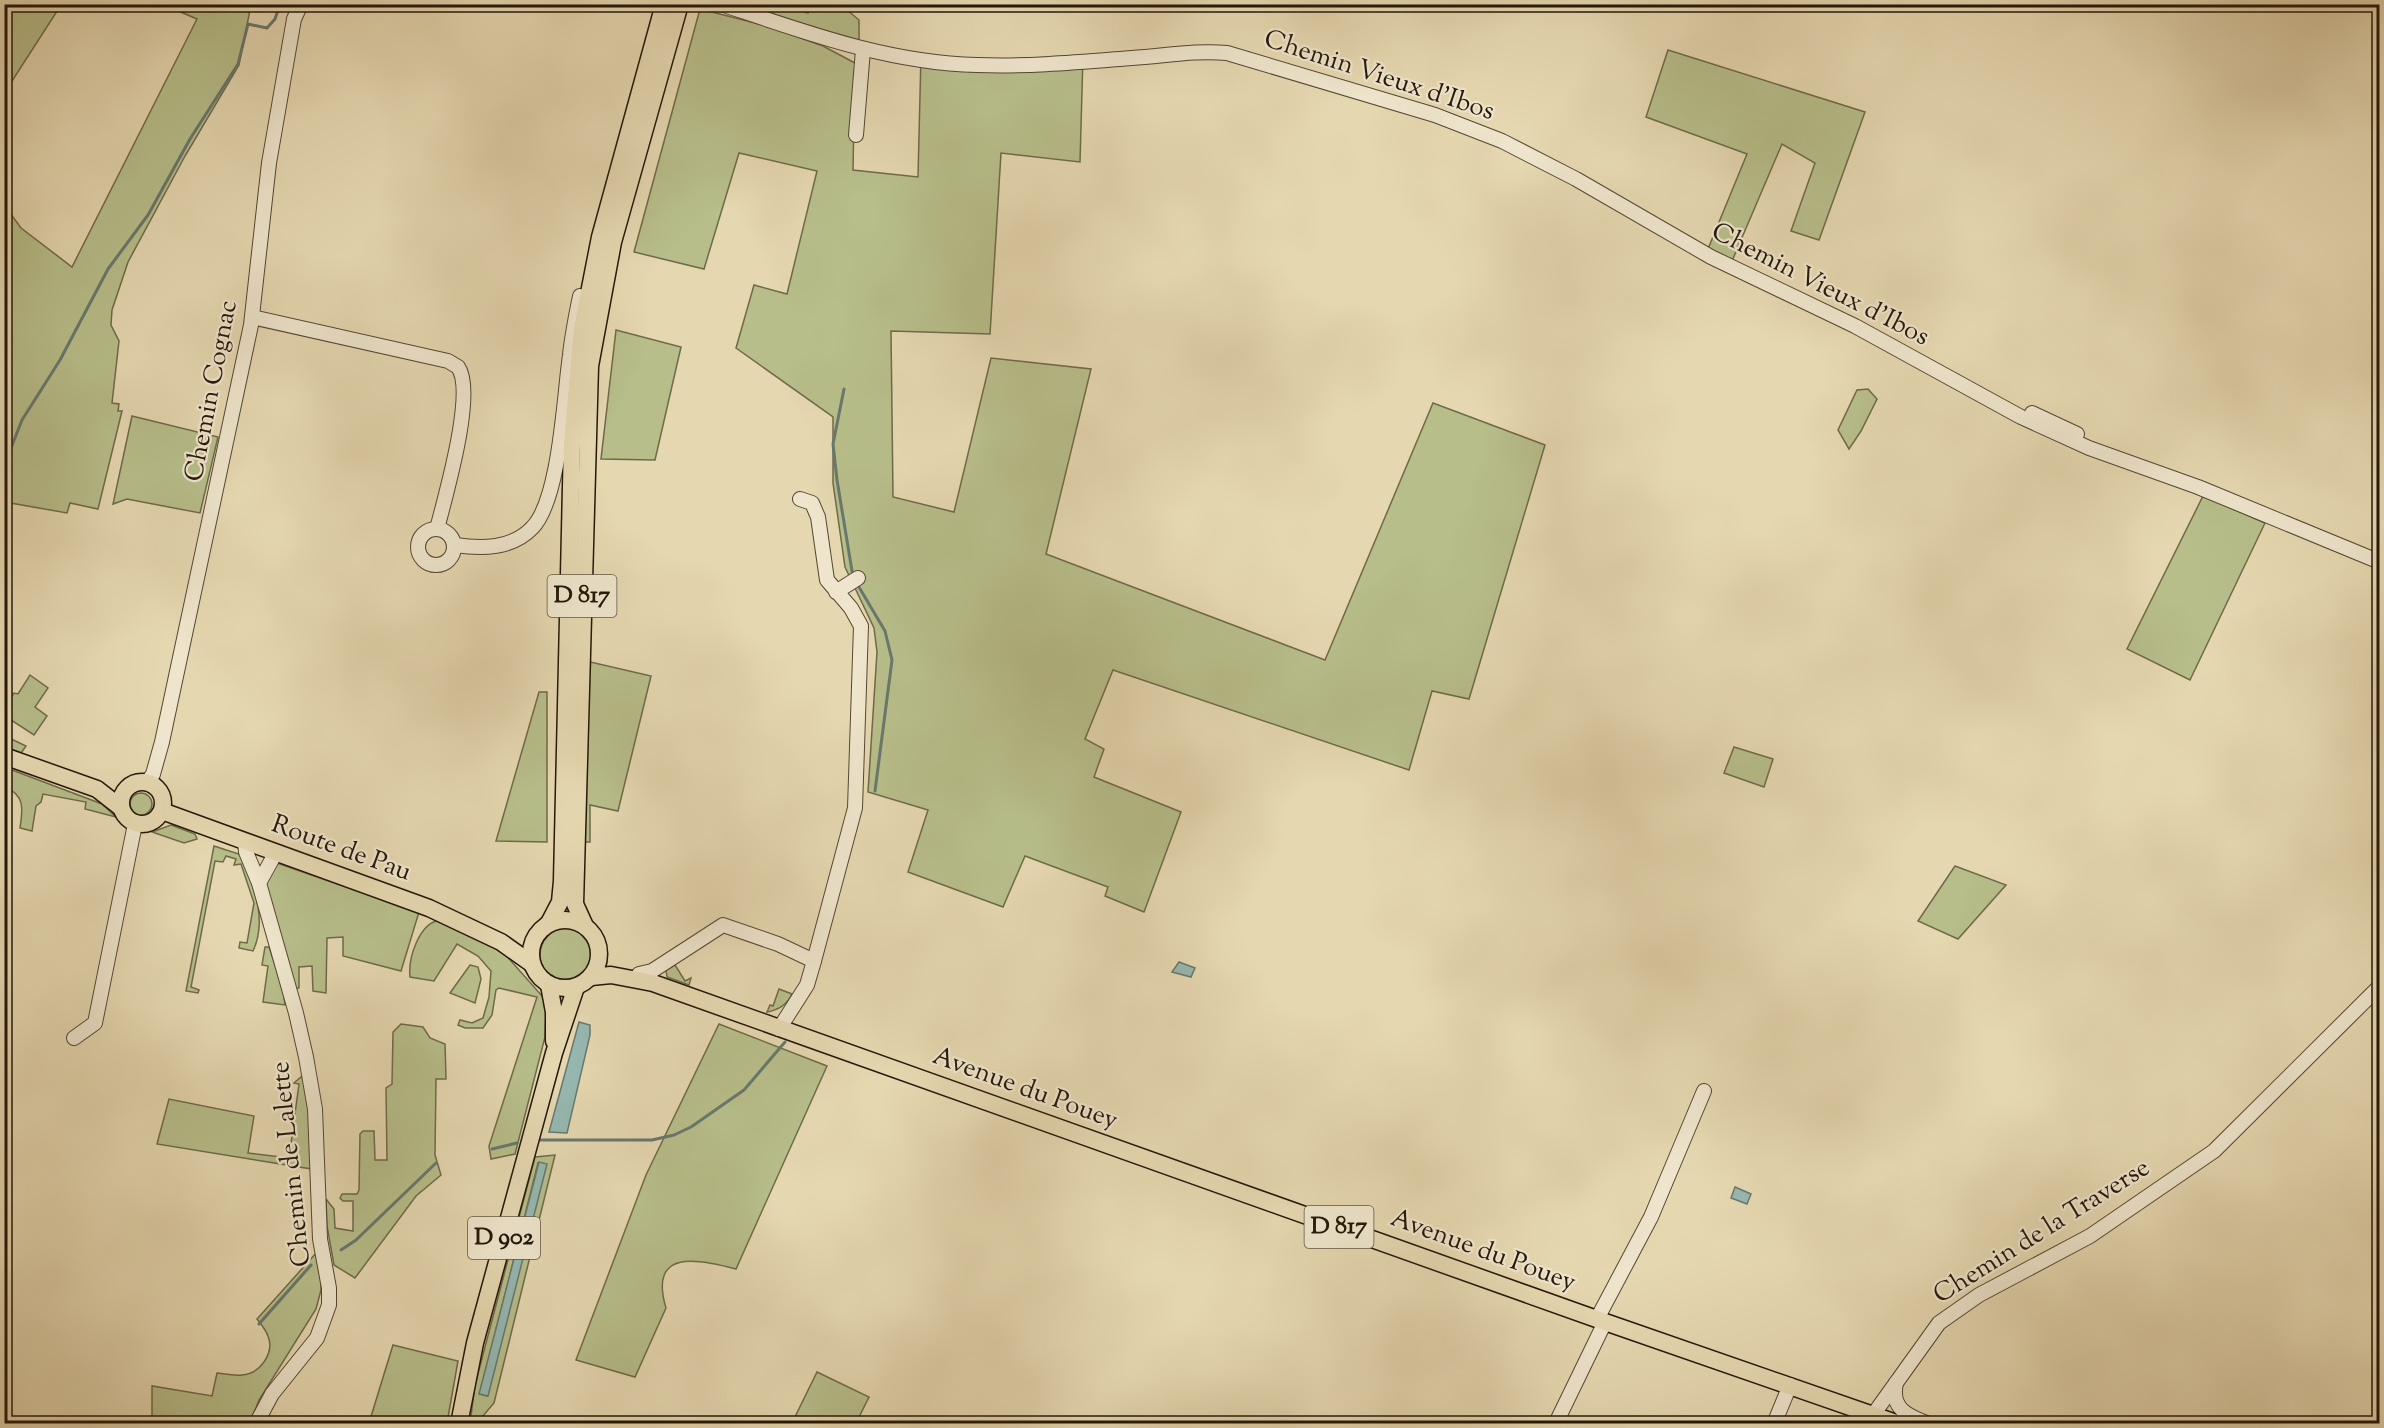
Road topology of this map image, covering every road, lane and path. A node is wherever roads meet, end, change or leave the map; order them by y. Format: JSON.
{"nodes":[{"id":1,"x":301,"y":4,"type":"edge"},
{"id":2,"x":721,"y":4,"type":"edge"},
{"id":3,"x":671,"y":10,"type":"edge"},
{"id":4,"x":863,"y":50,"type":"junction"},
{"id":5,"x":856,"y":135,"type":"dead end"},
{"id":6,"x":600,"y":237,"type":"junction"},
{"id":7,"x":252,"y":317,"type":"junction"},
{"id":8,"x":800,"y":499,"type":"dead end"},
{"id":9,"x":437,"y":529,"type":"junction"},
{"id":10,"x":455,"y":545,"type":"junction"},
{"id":11,"x":2379,"y":562,"type":"edge"},
{"id":12,"x":856,"y":579,"type":"dead end"},
{"id":13,"x":836,"y":592,"type":"junction"},
{"id":14,"x":4,"y":756,"type":"edge"},
{"id":15,"x":147,"y":783,"type":"junction"},
{"id":16,"x":127,"y":788,"type":"junction"},
{"id":17,"x":97,"y":789,"type":"junction"},
{"id":18,"x":120,"y":807,"type":"junction"},
{"id":19,"x":162,"y":811,"type":"junction"},
{"id":20,"x":135,"y":824,"type":"junction"},
{"id":21,"x":245,"y":842,"type":"junction"},
{"id":22,"x":275,"y":854,"type":"junction"},
{"id":23,"x":259,"y":883,"type":"junction"},
{"id":24,"x":549,"y":923,"type":"junction"},
{"id":25,"x":585,"y":926,"type":"junction"},
{"id":26,"x":534,"y":938,"type":"junction"},
{"id":27,"x":501,"y":942,"type":"junction"},
{"id":28,"x":600,"y":951,"type":"junction"},
{"id":29,"x":814,"y":961,"type":"junction"},
{"id":30,"x":532,"y":963,"type":"junction"},
{"id":31,"x":591,"y":977,"type":"junction"},
{"id":32,"x":646,"y":979,"type":"junction"},
{"id":33,"x":549,"y":985,"type":"junction"},
{"id":34,"x":2379,"y":986,"type":"edge"},
{"id":35,"x":576,"y":987,"type":"junction"},
{"id":36,"x":779,"y":1029,"type":"junction"},
{"id":37,"x":74,"y":1038,"type":"dead end"},
{"id":38,"x":554,"y":1053,"type":"junction"},
{"id":39,"x":1704,"y":1091,"type":"dead end"},
{"id":40,"x":1601,"y":1320,"type":"junction"},
{"id":41,"x":1896,"y":1380,"type":"junction"},
{"id":42,"x":1790,"y":1385,"type":"junction"},
{"id":43,"x":1873,"y":1414,"type":"junction"},
{"id":44,"x":1557,"y":1420,"type":"dead end"},
{"id":45,"x":256,"y":1424,"type":"edge"},
{"id":46,"x":459,"y":1424,"type":"edge"},
{"id":47,"x":1774,"y":1424,"type":"edge"},
{"id":48,"x":1899,"y":1424,"type":"edge"},
{"id":49,"x":1929,"y":1424,"type":"edge"}],
"edges":[{"from":1,"to":7,"type":"street","name":"Chemin Cognac"},
{"from":2,"to":4,"type":"street","name":"Chemin Vieux d'Ibos"},
{"from":3,"to":6,"type":"main road","number":"D 817"},
{"from":3,"to":25,"type":"main road","number":"D 817"},
{"from":4,"to":5,"type":"street"},
{"from":4,"to":11,"type":"street","name":"Chemin Vieux d'Ibos"},
{"from":6,"to":10,"type":"street"},
{"from":6,"to":24,"type":"main road","number":"D 817"},
{"from":7,"to":9,"type":"street"},
{"from":7,"to":15,"type":"street","name":"Chemin Cognac"},
{"from":8,"to":13,"type":"street"},
{"from":9,"to":10,"type":"street"},
{"from":9,"to":10,"type":"street"},
{"from":12,"to":13,"type":"street"},
{"from":13,"to":29,"type":"street"},
{"from":14,"to":17,"type":"main road"},
{"from":15,"to":16,"type":"main road"},
{"from":15,"to":19,"type":"main road"},
{"from":16,"to":17,"type":"main road"},
{"from":16,"to":18,"type":"main road"},
{"from":17,"to":18,"type":"main road"},
{"from":18,"to":20,"type":"main road"},
{"from":19,"to":20,"type":"main road"},
{"from":19,"to":21,"type":"main road","name":"Route de Pau"},
{"from":20,"to":37,"type":"street"},
{"from":21,"to":22,"type":"main road","name":"Route de Pau"},
{"from":21,"to":23,"type":"street","name":"Chemin de Lalette"},
{"from":22,"to":23,"type":"street"},
{"from":22,"to":27,"type":"main road","name":"Route de Pau"},
{"from":23,"to":45,"type":"street","name":"Chemin de Lalette"},
{"from":24,"to":25,"type":"main road"},
{"from":24,"to":26,"type":"main road"},
{"from":25,"to":28,"type":"main road"},
{"from":26,"to":27,"type":"main road"},
{"from":26,"to":30,"type":"main road"},
{"from":27,"to":30,"type":"main road","name":"Route de Pau"},
{"from":28,"to":31,"type":"main road"},
{"from":28,"to":32,"type":"main road","number":"D 817"},
{"from":29,"to":32,"type":"street"},
{"from":29,"to":36,"type":"street"},
{"from":30,"to":33,"type":"main road","name":"Route de Pau"},
{"from":31,"to":32,"type":"main road","number":"D 817"},
{"from":31,"to":35,"type":"main road"},
{"from":32,"to":36,"type":"main road","number":"D 817"},
{"from":33,"to":35,"type":"main road"},
{"from":33,"to":38,"type":"main road","number":"D 902"},
{"from":34,"to":41,"type":"street","name":"Chemin de la Traverse"},
{"from":35,"to":38,"type":"main road","number":"D 902"},
{"from":36,"to":40,"type":"main road","name":"Avenue du Pouey","number":"D 817"},
{"from":38,"to":46,"type":"main road","number":"D 902"},
{"from":39,"to":40,"type":"street"},
{"from":40,"to":42,"type":"main road","name":"Avenue du Pouey","number":"D 817"},
{"from":40,"to":44,"type":"street"},
{"from":41,"to":43,"type":"street","name":"Chemin de la Traverse"},
{"from":41,"to":49,"type":"street"},
{"from":42,"to":43,"type":"main road","name":"Avenue du Pouey","number":"D 817"},
{"from":42,"to":47,"type":"street"},
{"from":43,"to":48,"type":"main road","name":"Avenue du Pouey","number":"D 817"}]}
